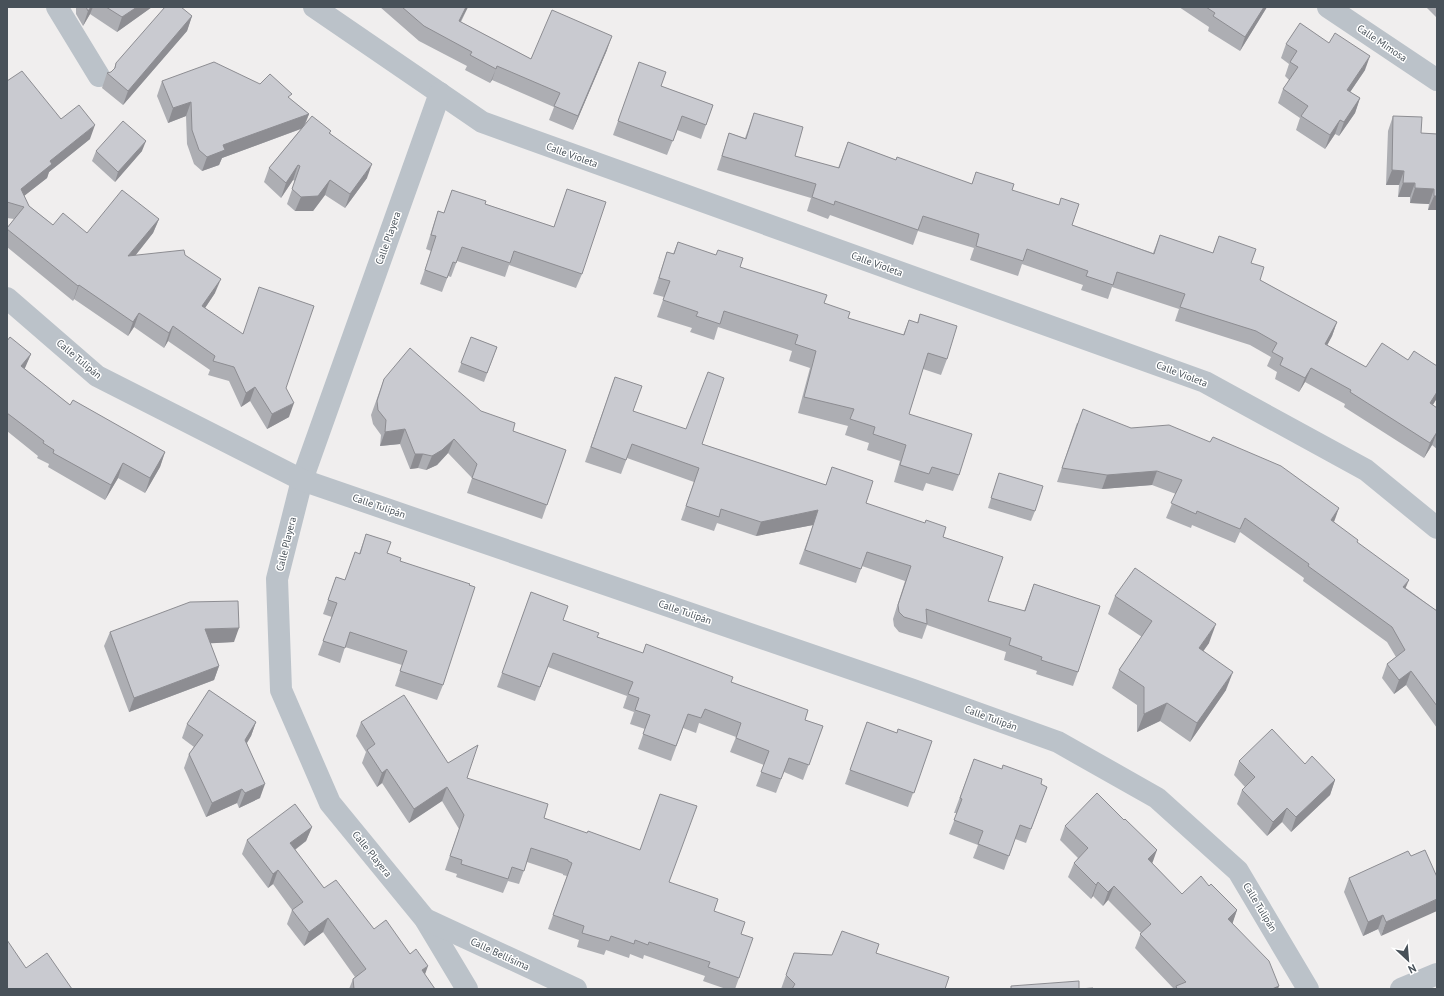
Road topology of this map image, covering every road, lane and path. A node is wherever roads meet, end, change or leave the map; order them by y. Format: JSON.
{"nodes":[{"id":1,"x":57,"y":7,"type":"edge"},
{"id":2,"x":314,"y":7,"type":"edge"},
{"id":3,"x":1328,"y":7,"type":"edge"},
{"id":4,"x":99,"y":76,"type":"dead end"},
{"id":5,"x":1437,"y":80,"type":"edge"},
{"id":6,"x":440,"y":93,"type":"junction"},
{"id":7,"x":7,"y":298,"type":"edge"},
{"id":8,"x":302,"y":480,"type":"junction"},
{"id":9,"x":1437,"y":528,"type":"edge"},
{"id":10,"x":425,"y":919,"type":"junction"},
{"id":11,"x":1437,"y":974,"type":"edge"},
{"id":12,"x":467,"y":989,"type":"edge"},
{"id":13,"x":576,"y":989,"type":"edge"},
{"id":14,"x":1308,"y":989,"type":"edge"},
{"id":15,"x":1401,"y":989,"type":"edge"}],
"edges":[{"from":1,"to":4,"type":"street"},
{"from":2,"to":6,"type":"street","name":"Calle Violeta"},
{"from":3,"to":5,"type":"street","name":"Calle Mimosa"},
{"from":6,"to":8,"type":"street","name":"Calle Playera"},
{"from":6,"to":9,"type":"street","name":"Calle Violeta"},
{"from":7,"to":8,"type":"street","name":"Calle Tulipán"},
{"from":8,"to":10,"type":"street","name":"Calle Playera"},
{"from":8,"to":14,"type":"street","name":"Calle Tulipán"},
{"from":10,"to":12,"type":"street","name":"Calle Playera"},
{"from":10,"to":13,"type":"street","name":"Calle Bellísima"},
{"from":11,"to":15,"type":"street"}]}
